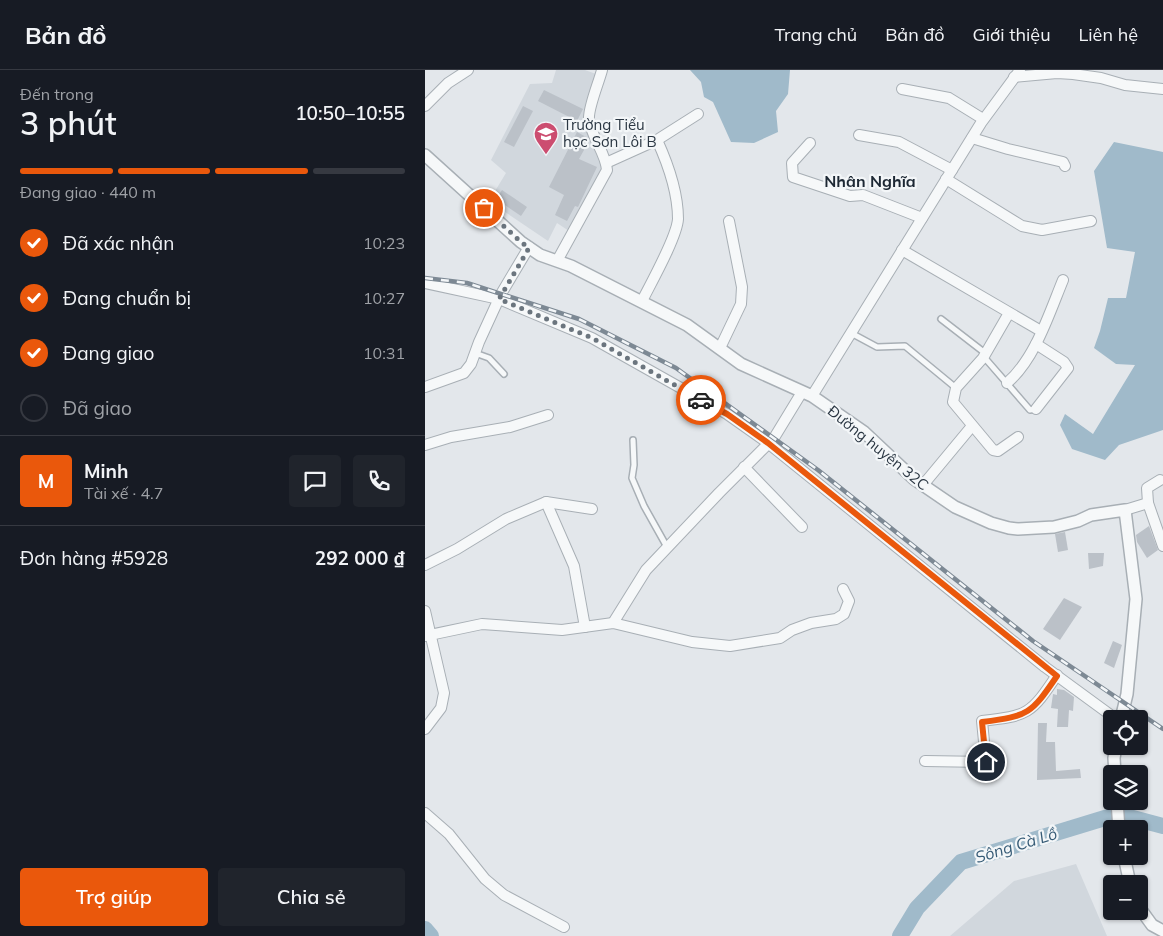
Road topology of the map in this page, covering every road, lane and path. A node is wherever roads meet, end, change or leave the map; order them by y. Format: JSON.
{"nodes":[{"id":1,"x":468,"y":70,"type":"edge"},
{"id":2,"x":602,"y":70,"type":"edge"},
{"id":3,"x":1017,"y":73,"type":"edge"},
{"id":4,"x":902,"y":89,"type":"dead end"},
{"id":5,"x":1163,"y":89,"type":"edge"},
{"id":6,"x":425,"y":106,"type":"edge"},
{"id":7,"x":697,"y":114,"type":"dead end"},
{"id":8,"x":983,"y":119,"type":"junction"},
{"id":9,"x":859,"y":135,"type":"dead end"},
{"id":10,"x":971,"y":138,"type":"junction"},
{"id":11,"x":657,"y":140,"type":"junction"},
{"id":12,"x":810,"y":143,"type":"dead end"},
{"id":13,"x":425,"y":154,"type":"edge"},
{"id":14,"x":606,"y":163,"type":"junction"},
{"id":15,"x":1065,"y":166,"type":"dead end"},
{"id":16,"x":949,"y":174,"type":"junction"},
{"id":17,"x":922,"y":218,"type":"junction"},
{"id":18,"x":1091,"y":221,"type":"dead end"},
{"id":19,"x":729,"y":222,"type":"dead end"},
{"id":20,"x":529,"y":248,"type":"junction"},
{"id":21,"x":902,"y":250,"type":"junction"},
{"id":22,"x":557,"y":261,"type":"junction"},
{"id":23,"x":1063,"y":280,"type":"dead end"},
{"id":24,"x":425,"y":283,"type":"edge"},
{"id":25,"x":499,"y":299,"type":"junction"},
{"id":26,"x":642,"y":301,"type":"junction"},
{"id":27,"x":1009,"y":313,"type":"junction"},
{"id":28,"x":941,"y":319,"type":"dead end"},
{"id":29,"x":1041,"y":331,"type":"junction"},
{"id":30,"x":851,"y":334,"type":"junction"},
{"id":31,"x":1036,"y":344,"type":"junction"},
{"id":32,"x":720,"y":348,"type":"junction"},
{"id":33,"x":475,"y":353,"type":"junction"},
{"id":34,"x":985,"y":355,"type":"junction"},
{"id":35,"x":504,"y":374,"type":"dead end"},
{"id":36,"x":1007,"y":384,"type":"junction"},
{"id":37,"x":425,"y":387,"type":"edge"},
{"id":38,"x":956,"y":388,"type":"junction"},
{"id":39,"x":807,"y":394,"type":"junction"},
{"id":40,"x":1037,"y":409,"type":"joint"},
{"id":41,"x":547,"y":415,"type":"dead end"},
{"id":42,"x":972,"y":426,"type":"junction"},
{"id":43,"x":1018,"y":437,"type":"dead end"},
{"id":44,"x":633,"y":440,"type":"dead end"},
{"id":45,"x":768,"y":443,"type":"junction"},
{"id":46,"x":425,"y":445,"type":"edge"},
{"id":47,"x":744,"y":468,"type":"junction"},
{"id":48,"x":1160,"y":480,"type":"dead end"},
{"id":49,"x":923,"y":484,"type":"junction"},
{"id":50,"x":546,"y":502,"type":"junction"},
{"id":51,"x":1148,"y":503,"type":"junction"},
{"id":52,"x":592,"y":509,"type":"dead end"},
{"id":53,"x":1125,"y":510,"type":"junction"},
{"id":54,"x":802,"y":527,"type":"dead end"},
{"id":55,"x":1163,"y":546,"type":"edge"},
{"id":56,"x":667,"y":548,"type":"junction"},
{"id":57,"x":425,"y":565,"type":"edge"},
{"id":58,"x":843,"y":589,"type":"dead end"},
{"id":59,"x":425,"y":611,"type":"edge"},
{"id":60,"x":613,"y":623,"type":"junction"},
{"id":61,"x":585,"y":627,"type":"junction"},
{"id":62,"x":428,"y":635,"type":"edge"},
{"id":63,"x":1057,"y":676,"type":"junction"},
{"id":64,"x":1104,"y":710,"type":"edge"},
{"id":65,"x":1123,"y":710,"type":"edge"},
{"id":66,"x":425,"y":730,"type":"edge"},
{"id":67,"x":925,"y":761,"type":"dead end"},
{"id":68,"x":425,"y":813,"type":"edge"},
{"id":69,"x":1148,"y":919,"type":"edge"},
{"id":70,"x":564,"y":928,"type":"dead end"},
{"id":71,"x":1163,"y":931,"type":"edge"}],
"edges":[{"from":1,"to":6,"type":"street"},
{"from":2,"to":14,"type":"street"},
{"from":3,"to":5,"type":"street"},
{"from":3,"to":8,"type":"street"},
{"from":4,"to":8,"type":"street"},
{"from":7,"to":11,"type":"street"},
{"from":8,"to":10,"type":"street"},
{"from":9,"to":16,"type":"street"},
{"from":10,"to":15,"type":"street"},
{"from":10,"to":16,"type":"street"},
{"from":11,"to":14,"type":"street"},
{"from":11,"to":26,"type":"street"},
{"from":12,"to":17,"type":"street"},
{"from":13,"to":20,"type":"street","name":"Đường huyện 32C"},
{"from":14,"to":22,"type":"street"},
{"from":16,"to":17,"type":"street"},
{"from":16,"to":18,"type":"street"},
{"from":17,"to":21,"type":"street"},
{"from":19,"to":32,"type":"street"},
{"from":20,"to":22,"type":"street","name":"Đường huyện 32C"},
{"from":20,"to":25,"type":"street"},
{"from":21,"to":27,"type":"street"},
{"from":21,"to":30,"type":"street"},
{"from":22,"to":26,"type":"street","name":"Đường huyện 32C"},
{"from":23,"to":29,"type":"street"},
{"from":24,"to":25,"type":"street"},
{"from":25,"to":33,"type":"street"},
{"from":25,"to":45,"type":"street"},
{"from":26,"to":32,"type":"street","name":"Đường huyện 32C"},
{"from":27,"to":29,"type":"street"},
{"from":27,"to":34,"type":"street"},
{"from":28,"to":34,"type":"lane"},
{"from":29,"to":31,"type":"street"},
{"from":30,"to":38,"type":"lane"},
{"from":30,"to":39,"type":"street"},
{"from":31,"to":36,"type":"street"},
{"from":31,"to":40,"type":"street"},
{"from":32,"to":39,"type":"street","name":"Đường huyện 32C"},
{"from":33,"to":35,"type":"lane"},
{"from":33,"to":37,"type":"street"},
{"from":34,"to":36,"type":"lane"},
{"from":34,"to":38,"type":"street"},
{"from":36,"to":40,"type":"lane"},
{"from":38,"to":42,"type":"street"},
{"from":39,"to":45,"type":"street"},
{"from":39,"to":49,"type":"street","name":"Đường huyện 32C"},
{"from":41,"to":46,"type":"street"},
{"from":42,"to":43,"type":"street"},
{"from":42,"to":49,"type":"street"},
{"from":44,"to":56,"type":"lane"},
{"from":45,"to":47,"type":"street"},
{"from":45,"to":63,"type":"street"},
{"from":47,"to":54,"type":"street"},
{"from":47,"to":56,"type":"street"},
{"from":48,"to":51,"type":"street"},
{"from":49,"to":53,"type":"street","name":"Đường huyện 32C"},
{"from":50,"to":52,"type":"street"},
{"from":50,"to":57,"type":"street"},
{"from":50,"to":61,"type":"street"},
{"from":51,"to":53,"type":"street"},
{"from":51,"to":55,"type":"street"},
{"from":53,"to":65,"type":"street"},
{"from":56,"to":60,"type":"street"},
{"from":58,"to":60,"type":"street"},
{"from":59,"to":62,"type":"street"},
{"from":60,"to":61,"type":"street"},
{"from":61,"to":62,"type":"street"},
{"from":62,"to":66,"type":"street"},
{"from":63,"to":64,"type":"street"},
{"from":63,"to":67,"type":"street"},
{"from":68,"to":70,"type":"street"},
{"from":69,"to":71,"type":"street"}]}
